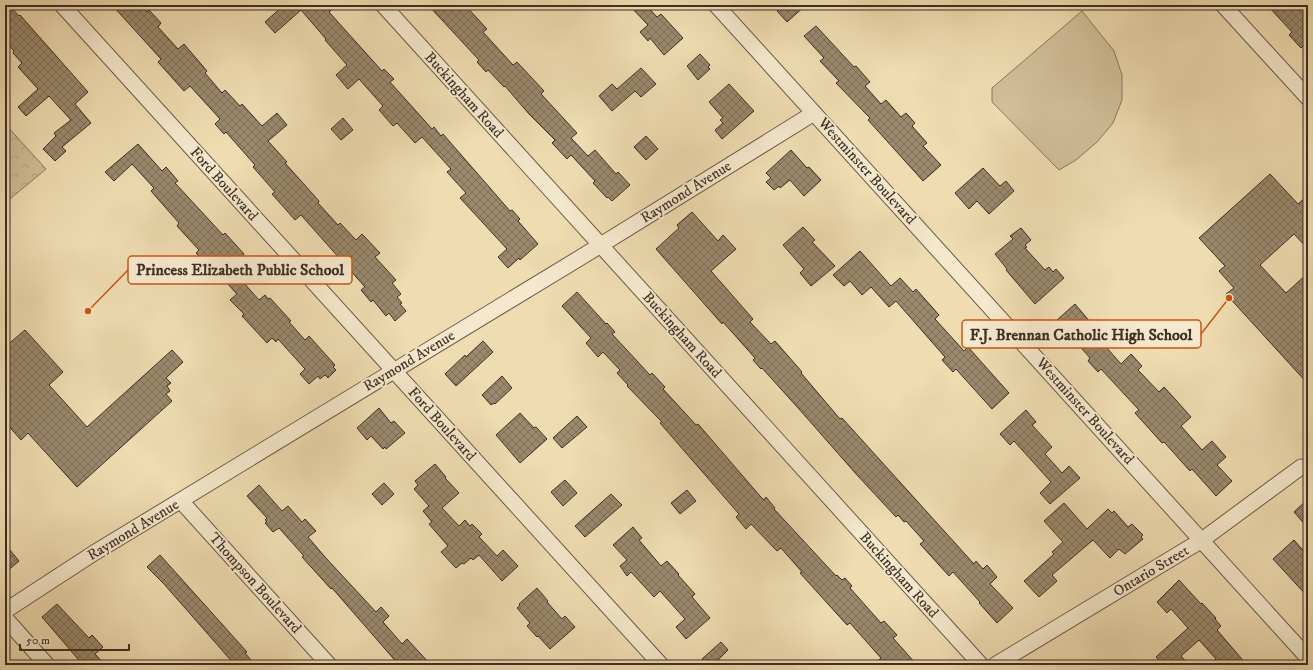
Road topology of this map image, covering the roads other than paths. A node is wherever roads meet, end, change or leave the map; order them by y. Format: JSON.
{"nodes":[{"id":1,"x":62,"y":5,"type":"edge"},
{"id":2,"x":383,"y":5,"type":"edge"},
{"id":3,"x":716,"y":5,"type":"edge"},
{"id":4,"x":1223,"y":5,"type":"edge"},
{"id":5,"x":1308,"y":98,"type":"edge"},
{"id":6,"x":814,"y":112,"type":"junction"},
{"id":7,"x":601,"y":245,"type":"junction"},
{"id":8,"x":393,"y":371,"type":"junction"},
{"id":9,"x":1301,"y":467,"type":"dead end"},
{"id":10,"x":181,"y":501,"type":"junction"},
{"id":11,"x":1202,"y":540,"type":"junction"},
{"id":12,"x":5,"y":611,"type":"edge"},
{"id":13,"x":5,"y":618,"type":"edge"},
{"id":14,"x":1308,"y":658,"type":"edge"},
{"id":15,"x":47,"y":665,"type":"edge"},
{"id":16,"x":329,"y":665,"type":"edge"},
{"id":17,"x":661,"y":665,"type":"edge"},
{"id":18,"x":981,"y":665,"type":"edge"},
{"id":19,"x":995,"y":665,"type":"edge"}],
"edges":[{"from":1,"to":8,"type":"street","name":"Ford Boulevard"},
{"from":2,"to":7,"type":"street","name":"Buckingham Road"},
{"from":3,"to":6,"type":"street","name":"Westminster Boulevard"},
{"from":4,"to":5,"type":"street"},
{"from":6,"to":7,"type":"street","name":"Raymond Avenue"},
{"from":6,"to":11,"type":"street","name":"Westminster Boulevard"},
{"from":7,"to":8,"type":"street","name":"Raymond Avenue"},
{"from":7,"to":18,"type":"street","name":"Buckingham Road"},
{"from":8,"to":10,"type":"street","name":"Raymond Avenue"},
{"from":8,"to":17,"type":"street","name":"Ford Boulevard"},
{"from":9,"to":11,"type":"street","name":"Ontario Street"},
{"from":10,"to":12,"type":"street","name":"Raymond Avenue"},
{"from":10,"to":16,"type":"street","name":"Thompson Boulevard"},
{"from":11,"to":14,"type":"street","name":"Westminster Boulevard"},
{"from":11,"to":19,"type":"street","name":"Ontario Street"},
{"from":13,"to":15,"type":"street"}]}
